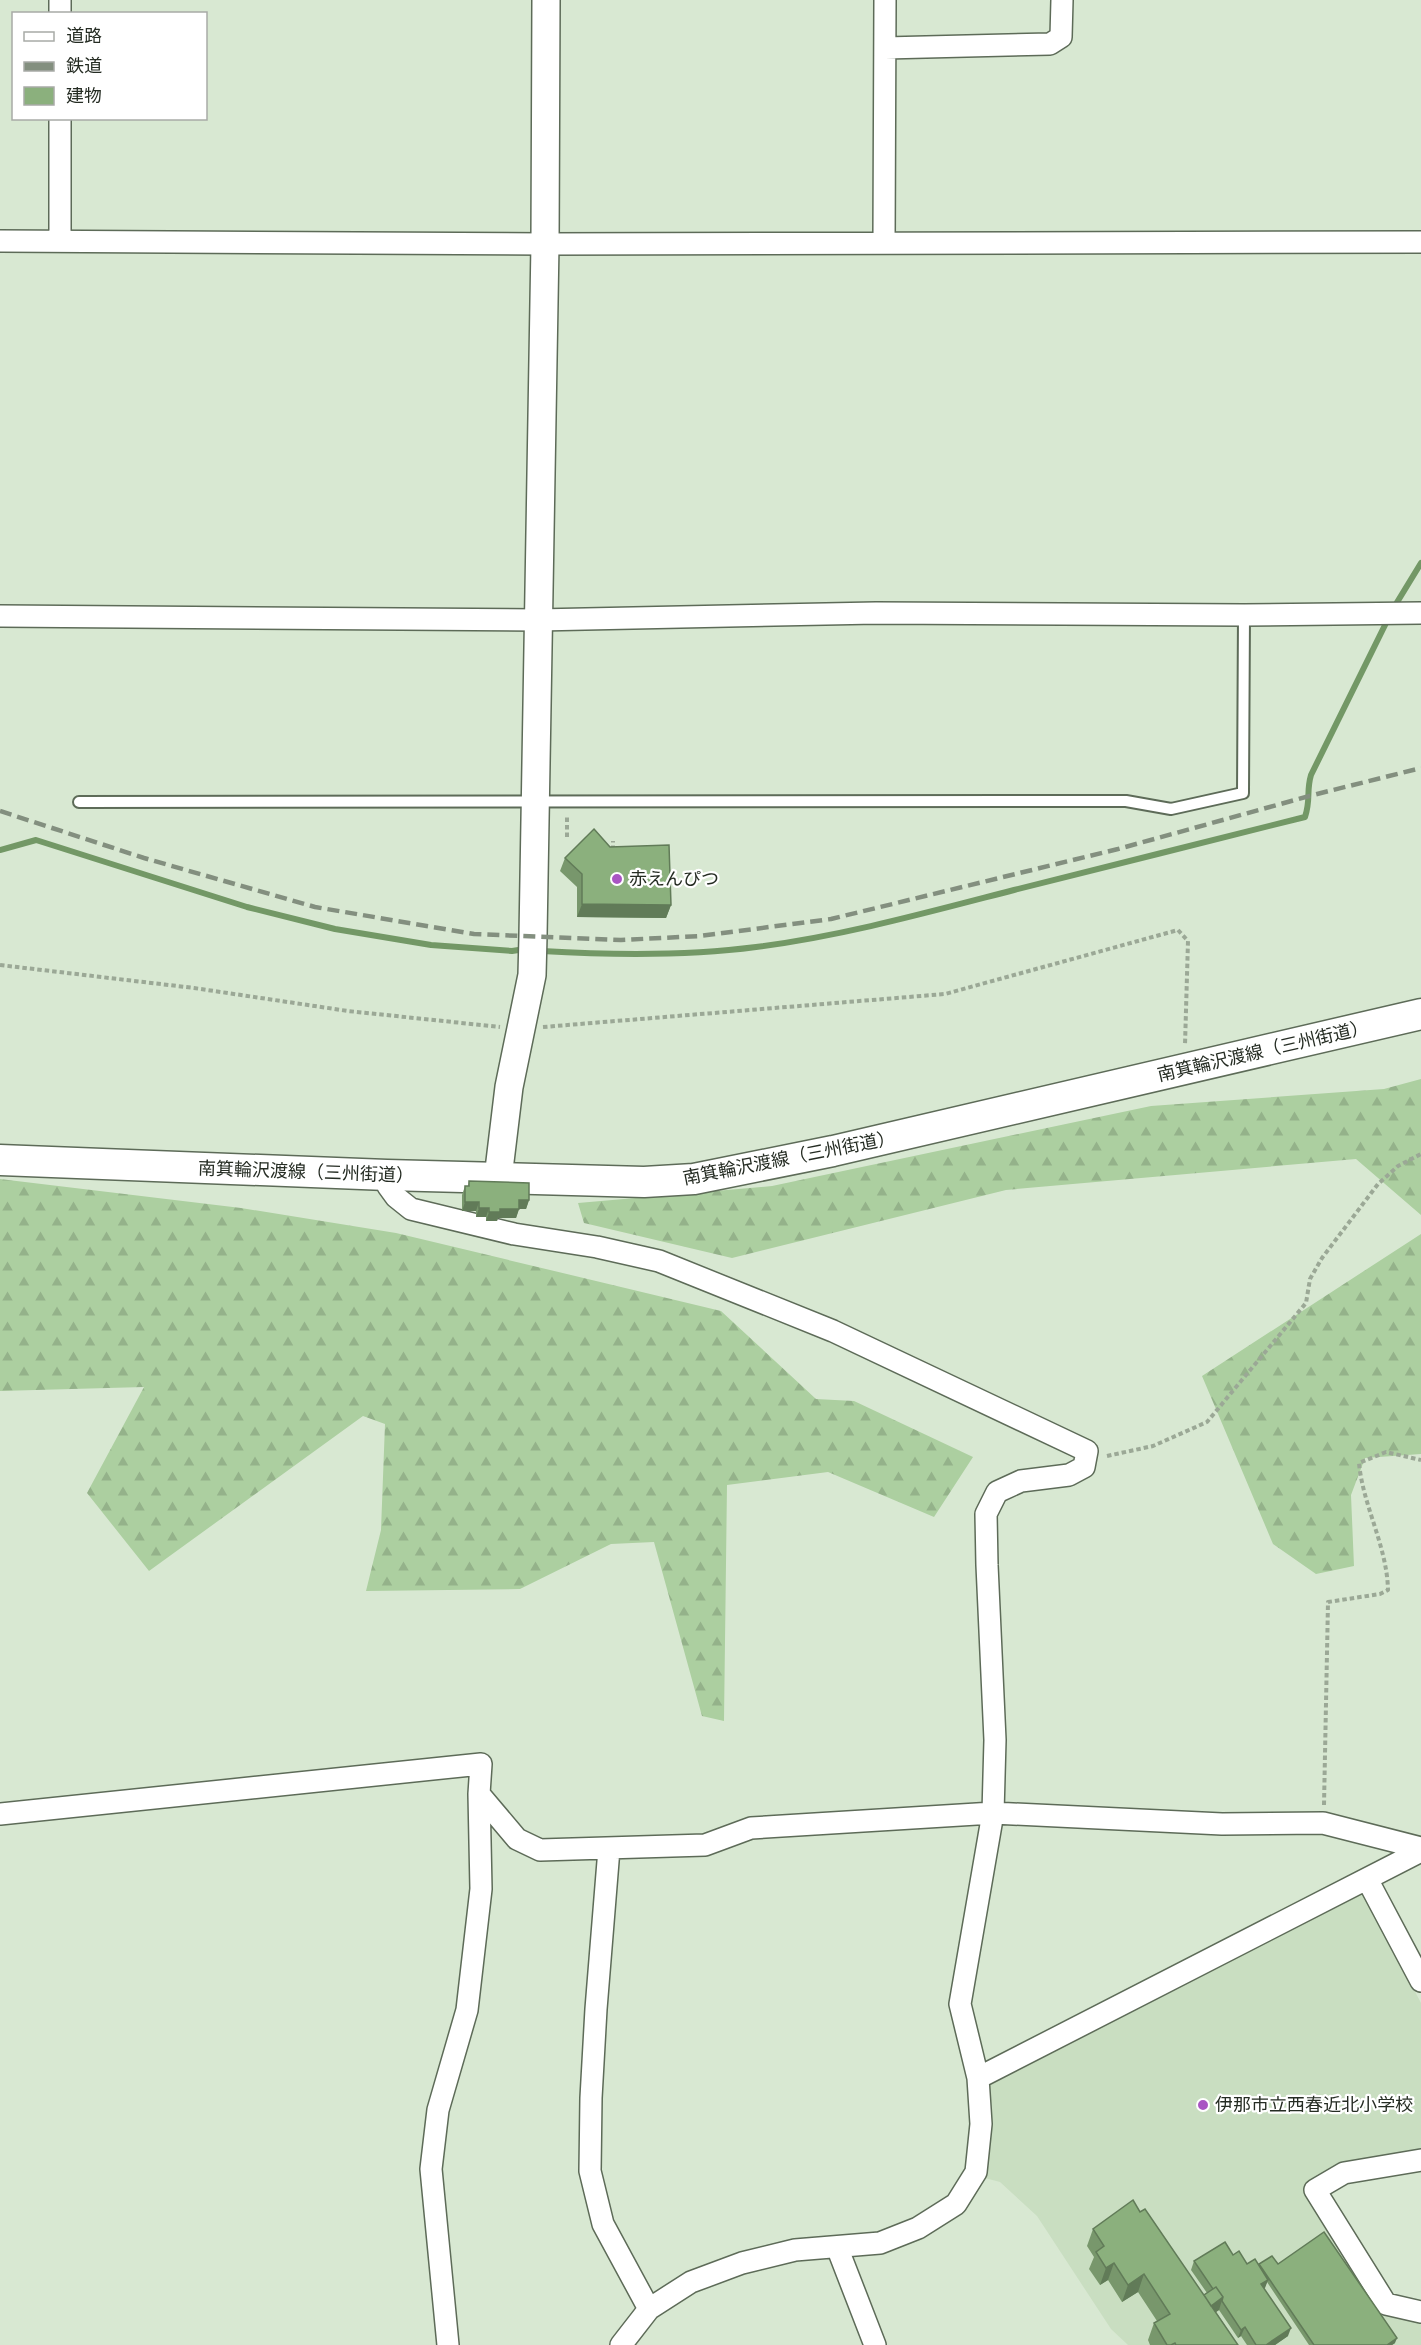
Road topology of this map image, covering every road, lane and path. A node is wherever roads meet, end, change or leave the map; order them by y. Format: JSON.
{"nodes":[{"id":1,"x":546,"y":0,"type":"edge"},
{"id":2,"x":885,"y":0,"type":"edge"},
{"id":3,"x":1062,"y":0,"type":"edge"},
{"id":4,"x":885,"y":48,"type":"junction"},
{"id":5,"x":60,"y":120,"type":"edge"},
{"id":6,"x":0,"y":241,"type":"edge"},
{"id":7,"x":60,"y":241,"type":"junction"},
{"id":8,"x":884,"y":242,"type":"junction"},
{"id":9,"x":1421,"y":243,"type":"edge"},
{"id":10,"x":545,"y":244,"type":"junction"},
{"id":11,"x":1421,"y":613,"type":"edge"},
{"id":12,"x":1244,"y":615,"type":"junction"},
{"id":13,"x":0,"y":616,"type":"edge"},
{"id":14,"x":538,"y":620,"type":"junction"},
{"id":15,"x":79,"y":801,"type":"dead end"},
{"id":16,"x":537,"y":803,"type":"junction"},
{"id":17,"x":567,"y":803,"type":"junction"},
{"id":18,"x":567,"y":837,"type":"dead end"},
{"id":19,"x":613,"y":841,"type":"dead end"},
{"id":20,"x":613,"y":860,"type":"edge"},
{"id":21,"x":0,"y":965,"type":"edge"},
{"id":22,"x":1421,"y":1014,"type":"edge"},
{"id":23,"x":520,"y":1029,"type":"junction"},
{"id":24,"x":1185,"y":1070,"type":"junction"},
{"id":25,"x":1421,"y":1154,"type":"edge"},
{"id":26,"x":0,"y":1160,"type":"edge"},
{"id":27,"x":387,"y":1176,"type":"junction"},
{"id":28,"x":498,"y":1178,"type":"junction"},
{"id":29,"x":1085,"y":1460,"type":"junction"},
{"id":30,"x":1421,"y":1460,"type":"edge"},
{"id":31,"x":479,"y":1794,"type":"junction"},
{"id":32,"x":993,"y":1813,"type":"junction"},
{"id":33,"x":0,"y":1814,"type":"edge"},
{"id":34,"x":1323,"y":1823,"type":"junction"},
{"id":35,"x":609,"y":1849,"type":"junction"},
{"id":36,"x":1421,"y":1849,"type":"edge"},
{"id":37,"x":1367,"y":1880,"type":"junction"},
{"id":38,"x":1421,"y":1982,"type":"edge"},
{"id":39,"x":978,"y":2078,"type":"junction"},
{"id":40,"x":1421,"y":2160,"type":"edge"},
{"id":41,"x":837,"y":2247,"type":"junction"},
{"id":42,"x":649,"y":2308,"type":"junction"},
{"id":43,"x":1421,"y":2312,"type":"edge"},
{"id":44,"x":448,"y":2345,"type":"edge"},
{"id":45,"x":621,"y":2345,"type":"edge"},
{"id":46,"x":875,"y":2345,"type":"edge"}],
"edges":[{"from":1,"to":10,"type":"street"},
{"from":2,"to":4,"type":"street"},
{"from":3,"to":4,"type":"street"},
{"from":4,"to":8,"type":"street"},
{"from":5,"to":7,"type":"street"},
{"from":6,"to":7,"type":"street"},
{"from":7,"to":10,"type":"street"},
{"from":8,"to":9,"type":"street"},
{"from":8,"to":10,"type":"street"},
{"from":10,"to":14,"type":"street"},
{"from":11,"to":12,"type":"street"},
{"from":12,"to":14,"type":"street"},
{"from":12,"to":17,"type":"lane"},
{"from":13,"to":14,"type":"street"},
{"from":14,"to":16,"type":"street"},
{"from":15,"to":16,"type":"lane"},
{"from":16,"to":17,"type":"lane"},
{"from":16,"to":23,"type":"street"},
{"from":17,"to":18,"type":"path"},
{"from":19,"to":20,"type":"path"},
{"from":21,"to":23,"type":"path"},
{"from":22,"to":24,"type":"main road","name":"南箕輪沢渡線（三州街道）"},
{"from":23,"to":24,"type":"path"},
{"from":23,"to":28,"type":"street"},
{"from":24,"to":28,"type":"main road","name":"南箕輪沢渡線（三州街道）"},
{"from":25,"to":29,"type":"path"},
{"from":26,"to":27,"type":"main road","name":"南箕輪沢渡線（三州街道）"},
{"from":27,"to":28,"type":"main road","name":"南箕輪沢渡線（三州街道）"},
{"from":27,"to":29,"type":"street"},
{"from":29,"to":32,"type":"street"},
{"from":30,"to":34,"type":"path"},
{"from":31,"to":33,"type":"street"},
{"from":31,"to":35,"type":"street"},
{"from":31,"to":44,"type":"street"},
{"from":32,"to":34,"type":"street"},
{"from":32,"to":35,"type":"street"},
{"from":32,"to":39,"type":"street"},
{"from":34,"to":36,"type":"street"},
{"from":35,"to":42,"type":"street"},
{"from":36,"to":37,"type":"street"},
{"from":37,"to":38,"type":"street"},
{"from":37,"to":39,"type":"street"},
{"from":39,"to":41,"type":"street"},
{"from":40,"to":43,"type":"street"},
{"from":41,"to":42,"type":"street"},
{"from":41,"to":46,"type":"street"},
{"from":42,"to":45,"type":"street"}]}
